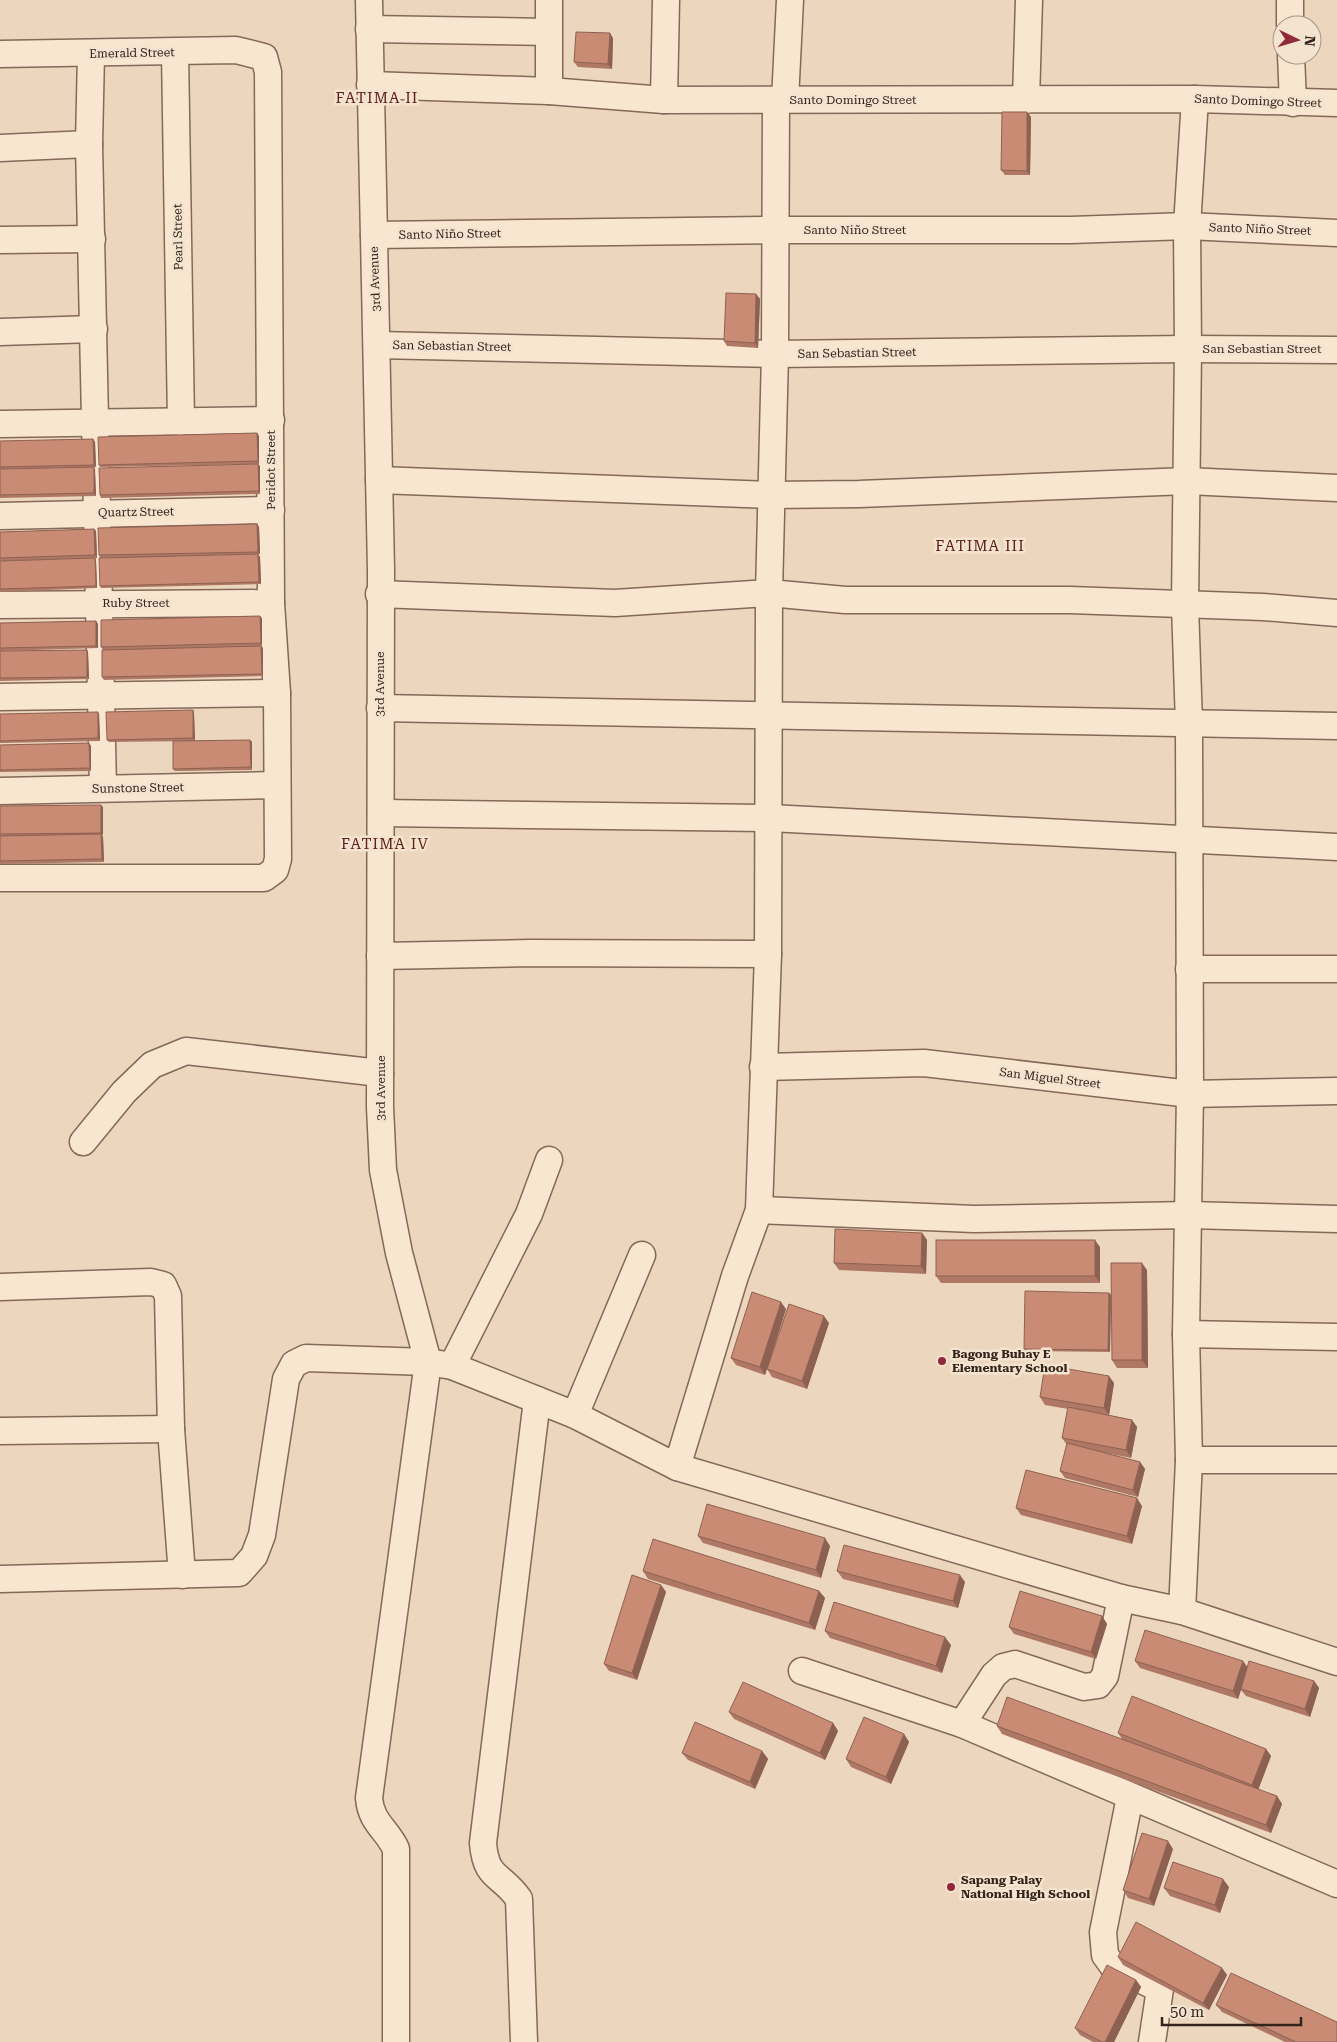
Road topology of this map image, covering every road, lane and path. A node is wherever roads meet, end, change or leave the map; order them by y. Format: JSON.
{"nodes":[{"id":1,"x":369,"y":0,"type":"edge"},
{"id":2,"x":549,"y":0,"type":"edge"},
{"id":3,"x":666,"y":0,"type":"edge"},
{"id":4,"x":790,"y":0,"type":"edge"},
{"id":5,"x":1029,"y":0,"type":"edge"},
{"id":6,"x":1290,"y":0,"type":"edge"},
{"id":7,"x":1290,"y":15,"type":"edge"},
{"id":8,"x":369,"y":30,"type":"junction"},
{"id":9,"x":548,"y":32,"type":"junction"},
{"id":10,"x":175,"y":52,"type":"junction"},
{"id":11,"x":0,"y":54,"type":"edge"},
{"id":12,"x":91,"y":54,"type":"junction"},
{"id":13,"x":264,"y":57,"type":"joint"},
{"id":14,"x":1291,"y":65,"type":"edge"},
{"id":15,"x":370,"y":85,"type":"junction"},
{"id":16,"x":549,"y":91,"type":"junction"},
{"id":17,"x":1195,"y":99,"type":"junction"},
{"id":18,"x":664,"y":100,"type":"junction"},
{"id":19,"x":780,"y":100,"type":"junction"},
{"id":20,"x":1026,"y":100,"type":"junction"},
{"id":21,"x":1293,"y":103,"type":"junction"},
{"id":22,"x":1337,"y":103,"type":"edge"},
{"id":23,"x":89,"y":144,"type":"junction"},
{"id":24,"x":0,"y":148,"type":"edge"},
{"id":25,"x":1187,"y":226,"type":"junction"},
{"id":26,"x":774,"y":230,"type":"junction"},
{"id":27,"x":1337,"y":232,"type":"edge"},
{"id":28,"x":374,"y":235,"type":"junction"},
{"id":29,"x":92,"y":239,"type":"junction"},
{"id":30,"x":0,"y":240,"type":"edge"},
{"id":31,"x":94,"y":329,"type":"junction"},
{"id":32,"x":0,"y":332,"type":"edge"},
{"id":33,"x":378,"y":345,"type":"junction"},
{"id":34,"x":1188,"y":349,"type":"junction"},
{"id":35,"x":1337,"y":350,"type":"edge"},
{"id":36,"x":775,"y":354,"type":"junction"},
{"id":37,"x":271,"y":420,"type":"junction"},
{"id":38,"x":95,"y":422,"type":"junction"},
{"id":39,"x":181,"y":422,"type":"junction"},
{"id":40,"x":0,"y":424,"type":"edge"},
{"id":41,"x":379,"y":480,"type":"junction"},
{"id":42,"x":1186,"y":481,"type":"junction"},
{"id":43,"x":1337,"y":488,"type":"edge"},
{"id":44,"x":772,"y":495,"type":"junction"},
{"id":45,"x":271,"y":510,"type":"junction"},
{"id":46,"x":98,"y":513,"type":"junction"},
{"id":47,"x":0,"y":516,"type":"edge"},
{"id":48,"x":769,"y":593,"type":"junction"},
{"id":49,"x":379,"y":594,"type":"junction"},
{"id":50,"x":271,"y":603,"type":"junction"},
{"id":51,"x":100,"y":604,"type":"junction"},
{"id":52,"x":0,"y":605,"type":"edge"},
{"id":53,"x":1185,"y":605,"type":"junction"},
{"id":54,"x":1337,"y":613,"type":"edge"},
{"id":55,"x":277,"y":693,"type":"junction"},
{"id":56,"x":102,"y":695,"type":"junction"},
{"id":57,"x":0,"y":697,"type":"edge"},
{"id":58,"x":380,"y":708,"type":"junction"},
{"id":59,"x":768,"y":716,"type":"junction"},
{"id":60,"x":1189,"y":724,"type":"junction"},
{"id":61,"x":1337,"y":726,"type":"edge"},
{"id":62,"x":276,"y":785,"type":"junction"},
{"id":63,"x":103,"y":788,"type":"junction"},
{"id":64,"x":0,"y":791,"type":"edge"},
{"id":65,"x":381,"y":813,"type":"junction"},
{"id":66,"x":770,"y":818,"type":"junction"},
{"id":67,"x":1189,"y":838,"type":"junction"},
{"id":68,"x":1337,"y":847,"type":"edge"},
{"id":69,"x":0,"y":878,"type":"edge"},
{"id":70,"x":768,"y":954,"type":"junction"},
{"id":71,"x":380,"y":956,"type":"junction"},
{"id":72,"x":1337,"y":968,"type":"edge"},
{"id":73,"x":1189,"y":969,"type":"junction"},
{"id":74,"x":763,"y":1066,"type":"junction"},
{"id":75,"x":380,"y":1073,"type":"junction"},
{"id":76,"x":1337,"y":1091,"type":"edge"},
{"id":77,"x":1190,"y":1094,"type":"junction"},
{"id":78,"x":83,"y":1142,"type":"dead end"},
{"id":79,"x":549,"y":1160,"type":"dead end"},
{"id":80,"x":759,"y":1210,"type":"junction"},
{"id":81,"x":1189,"y":1215,"type":"junction"},
{"id":82,"x":1337,"y":1219,"type":"edge"},
{"id":83,"x":642,"y":1256,"type":"dead end"},
{"id":84,"x":0,"y":1287,"type":"edge"},
{"id":85,"x":1186,"y":1334,"type":"junction"},
{"id":86,"x":1337,"y":1337,"type":"edge"},
{"id":87,"x":440,"y":1364,"type":"junction"},
{"id":88,"x":537,"y":1400,"type":"junction"},
{"id":89,"x":575,"y":1415,"type":"junction"},
{"id":90,"x":171,"y":1429,"type":"junction"},
{"id":91,"x":0,"y":1431,"type":"edge"},
{"id":92,"x":1189,"y":1460,"type":"junction"},
{"id":93,"x":1337,"y":1460,"type":"edge"},
{"id":94,"x":677,"y":1467,"type":"junction"},
{"id":95,"x":182,"y":1575,"type":"junction"},
{"id":96,"x":0,"y":1579,"type":"edge"},
{"id":97,"x":1121,"y":1598,"type":"junction"},
{"id":98,"x":1182,"y":1610,"type":"junction"},
{"id":99,"x":1337,"y":1662,"type":"edge"},
{"id":100,"x":802,"y":1672,"type":"dead end"},
{"id":101,"x":962,"y":1724,"type":"junction"},
{"id":102,"x":1130,"y":1797,"type":"junction"},
{"id":103,"x":1337,"y":1884,"type":"edge"},
{"id":104,"x":396,"y":2042,"type":"edge"},
{"id":105,"x":524,"y":2042,"type":"edge"},
{"id":106,"x":1152,"y":2042,"type":"edge"}],
"edges":[{"from":1,"to":8,"type":"street","name":"3rd Avenue"},
{"from":2,"to":9,"type":"street"},
{"from":3,"to":18,"type":"street"},
{"from":4,"to":19,"type":"street"},
{"from":5,"to":20,"type":"street"},
{"from":6,"to":7,"type":"street"},
{"from":8,"to":9,"type":"street"},
{"from":8,"to":15,"type":"street","name":"3rd Avenue"},
{"from":9,"to":16,"type":"street"},
{"from":10,"to":12,"type":"street","name":"Emerald Street"},
{"from":10,"to":13,"type":"street","name":"Emerald Street"},
{"from":10,"to":39,"type":"street","name":"Pearl Street"},
{"from":11,"to":12,"type":"street","name":"Emerald Street"},
{"from":12,"to":23,"type":"street"},
{"from":13,"to":37,"type":"street","name":"Peridot Street"},
{"from":14,"to":21,"type":"street"},
{"from":15,"to":16,"type":"street","name":"Santo Domingo Street"},
{"from":15,"to":28,"type":"street","name":"3rd Avenue"},
{"from":16,"to":18,"type":"street","name":"Santo Domingo Street"},
{"from":17,"to":20,"type":"street","name":"Santo Domingo Street"},
{"from":17,"to":21,"type":"street","name":"Santo Domingo Street"},
{"from":17,"to":25,"type":"street"},
{"from":18,"to":19,"type":"street","name":"Santo Domingo Street"},
{"from":19,"to":20,"type":"street","name":"Santo Domingo Street"},
{"from":19,"to":26,"type":"street"},
{"from":21,"to":22,"type":"street","name":"Santo Domingo Street"},
{"from":23,"to":24,"type":"street"},
{"from":23,"to":29,"type":"street"},
{"from":25,"to":26,"type":"street","name":"Santo Niño Street"},
{"from":25,"to":27,"type":"street","name":"Santo Niño Street"},
{"from":25,"to":34,"type":"street"},
{"from":26,"to":28,"type":"street","name":"Santo Niño Street"},
{"from":26,"to":36,"type":"street"},
{"from":28,"to":33,"type":"street","name":"3rd Avenue"},
{"from":29,"to":30,"type":"street"},
{"from":29,"to":31,"type":"street"},
{"from":31,"to":32,"type":"street"},
{"from":31,"to":38,"type":"street"},
{"from":33,"to":36,"type":"street","name":"San Sebastian Street"},
{"from":33,"to":41,"type":"street","name":"3rd Avenue"},
{"from":34,"to":35,"type":"street","name":"San Sebastian Street"},
{"from":34,"to":36,"type":"street","name":"San Sebastian Street"},
{"from":34,"to":42,"type":"street"},
{"from":36,"to":44,"type":"street"},
{"from":37,"to":39,"type":"street"},
{"from":37,"to":45,"type":"street","name":"Peridot Street"},
{"from":38,"to":39,"type":"street"},
{"from":38,"to":40,"type":"street"},
{"from":38,"to":46,"type":"street"},
{"from":41,"to":44,"type":"street"},
{"from":41,"to":49,"type":"street","name":"3rd Avenue"},
{"from":42,"to":43,"type":"street"},
{"from":42,"to":44,"type":"street"},
{"from":42,"to":53,"type":"street"},
{"from":44,"to":48,"type":"street"},
{"from":45,"to":46,"type":"street","name":"Quartz Street"},
{"from":45,"to":50,"type":"street","name":"Peridot Street"},
{"from":46,"to":47,"type":"street","name":"Quartz Street"},
{"from":46,"to":51,"type":"street"},
{"from":48,"to":49,"type":"street"},
{"from":48,"to":53,"type":"street"},
{"from":48,"to":59,"type":"street"},
{"from":49,"to":58,"type":"street","name":"3rd Avenue"},
{"from":50,"to":51,"type":"street","name":"Ruby Street"},
{"from":50,"to":55,"type":"street","name":"Peridot Street"},
{"from":51,"to":52,"type":"street","name":"Ruby Street"},
{"from":51,"to":56,"type":"street"},
{"from":53,"to":54,"type":"street"},
{"from":53,"to":60,"type":"street"},
{"from":55,"to":56,"type":"street"},
{"from":55,"to":62,"type":"street","name":"Peridot Street"},
{"from":56,"to":57,"type":"street"},
{"from":56,"to":63,"type":"street"},
{"from":58,"to":59,"type":"street"},
{"from":58,"to":65,"type":"street","name":"3rd Avenue"},
{"from":59,"to":60,"type":"street"},
{"from":59,"to":66,"type":"street"},
{"from":60,"to":61,"type":"street"},
{"from":60,"to":67,"type":"street"},
{"from":62,"to":63,"type":"street","name":"Sunstone Street"},
{"from":62,"to":69,"type":"street","name":"Peridot Street"},
{"from":63,"to":64,"type":"street","name":"Sunstone Street"},
{"from":65,"to":66,"type":"street"},
{"from":65,"to":71,"type":"street","name":"3rd Avenue"},
{"from":66,"to":67,"type":"street"},
{"from":66,"to":70,"type":"street"},
{"from":67,"to":68,"type":"street"},
{"from":67,"to":73,"type":"street"},
{"from":70,"to":71,"type":"street"},
{"from":70,"to":74,"type":"street"},
{"from":71,"to":75,"type":"street","name":"3rd Avenue"},
{"from":72,"to":73,"type":"street"},
{"from":73,"to":77,"type":"street"},
{"from":74,"to":77,"type":"street","name":"San Miguel Street"},
{"from":74,"to":80,"type":"street"},
{"from":75,"to":78,"type":"street"},
{"from":75,"to":87,"type":"street","name":"3rd Avenue"},
{"from":76,"to":77,"type":"street","name":"San Miguel Street"},
{"from":77,"to":81,"type":"street"},
{"from":79,"to":87,"type":"street"},
{"from":80,"to":81,"type":"street"},
{"from":80,"to":94,"type":"street"},
{"from":81,"to":82,"type":"street"},
{"from":81,"to":85,"type":"street"},
{"from":83,"to":89,"type":"street"},
{"from":84,"to":90,"type":"street"},
{"from":85,"to":86,"type":"street"},
{"from":85,"to":92,"type":"street"},
{"from":87,"to":88,"type":"street"},
{"from":87,"to":95,"type":"street"},
{"from":87,"to":104,"type":"street"},
{"from":88,"to":89,"type":"street"},
{"from":88,"to":105,"type":"street"},
{"from":89,"to":94,"type":"street"},
{"from":90,"to":91,"type":"street"},
{"from":90,"to":95,"type":"street"},
{"from":92,"to":93,"type":"street"},
{"from":92,"to":98,"type":"street"},
{"from":94,"to":97,"type":"street"},
{"from":95,"to":96,"type":"street"},
{"from":97,"to":98,"type":"street"},
{"from":97,"to":101,"type":"street"},
{"from":98,"to":99,"type":"street"},
{"from":100,"to":101,"type":"street"},
{"from":101,"to":102,"type":"street"},
{"from":102,"to":103,"type":"street"},
{"from":102,"to":106,"type":"street"}]}
